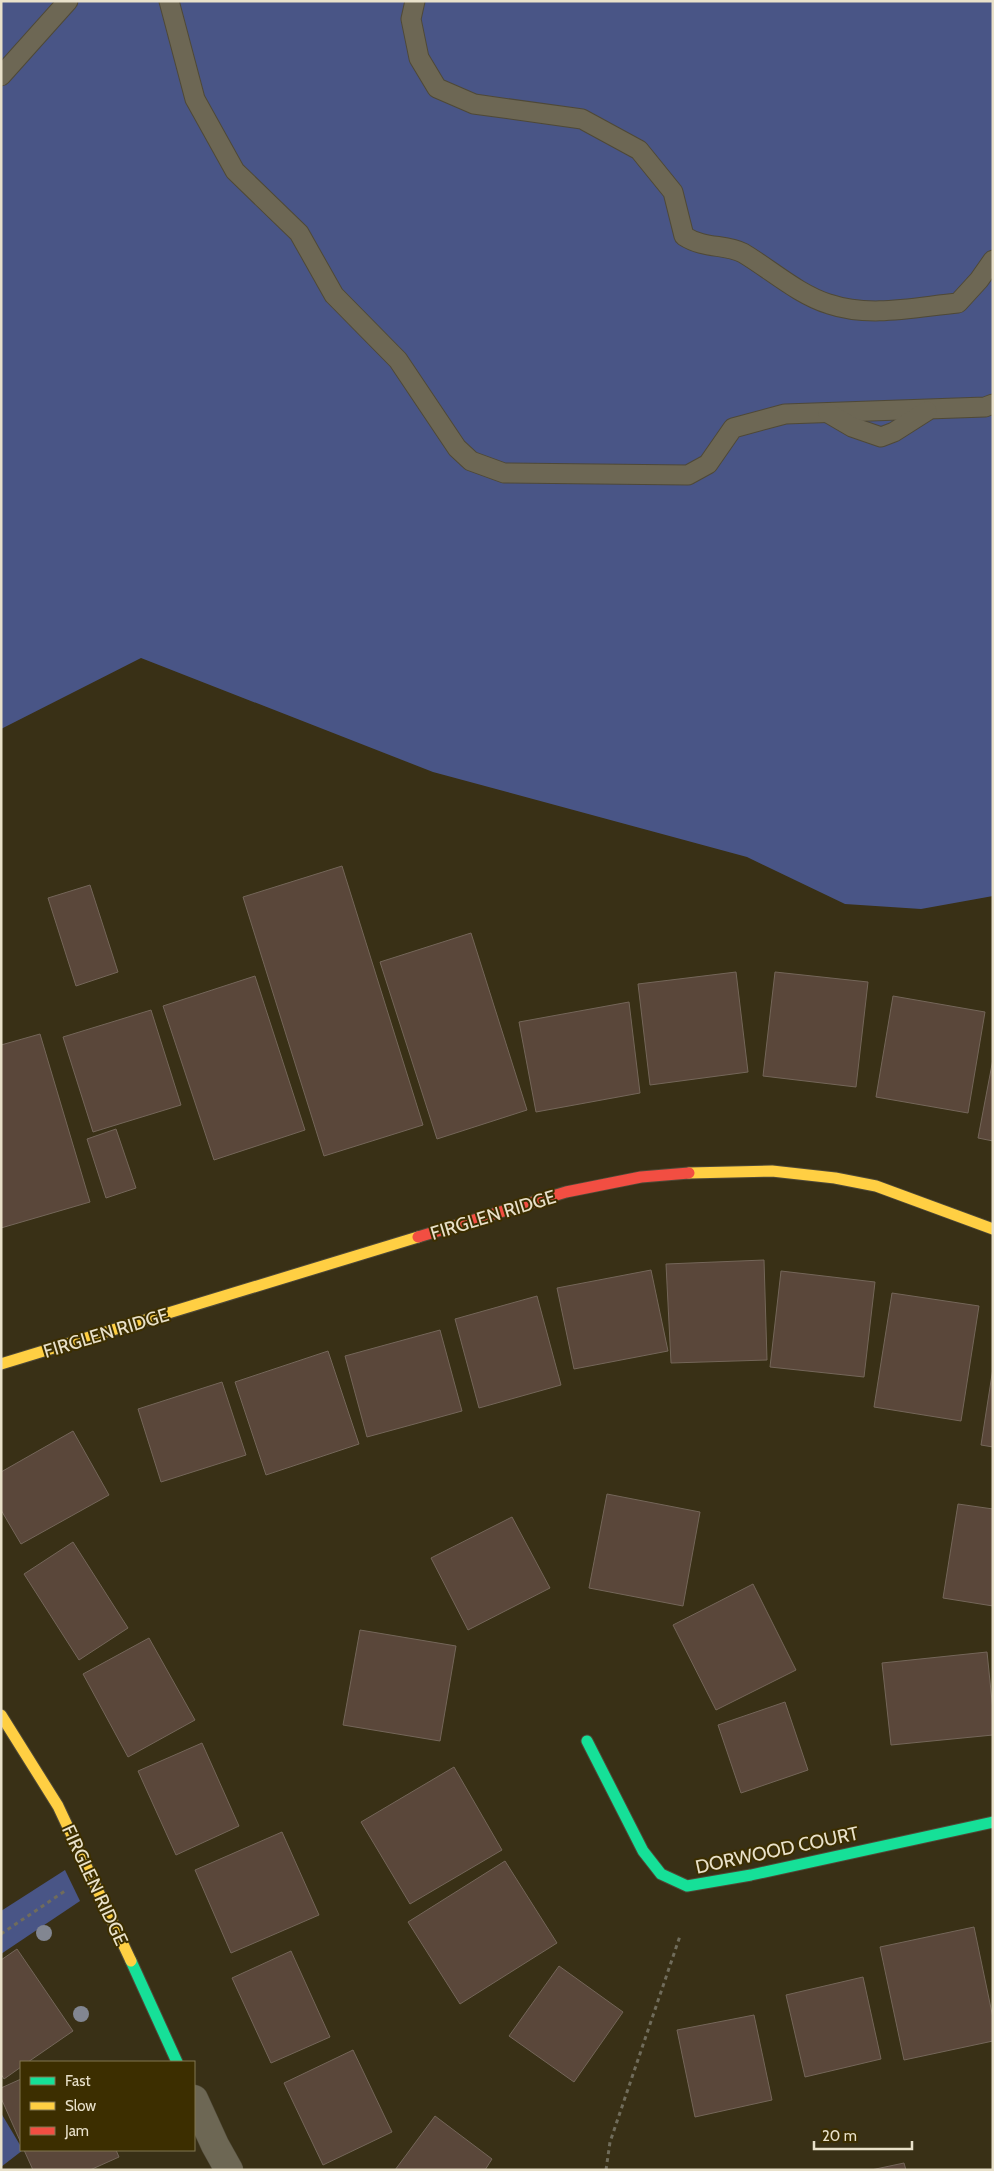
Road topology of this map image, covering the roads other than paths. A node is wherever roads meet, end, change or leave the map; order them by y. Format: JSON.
{"nodes":[{"id":1,"x":68,"y":1,"type":"edge"},
{"id":2,"x":169,"y":1,"type":"edge"},
{"id":3,"x":415,"y":1,"type":"edge"},
{"id":4,"x":1,"y":76,"type":"edge"},
{"id":5,"x":993,"y":260,"type":"edge"},
{"id":6,"x":993,"y":404,"type":"edge"},
{"id":7,"x":929,"y":410,"type":"junction"},
{"id":8,"x":826,"y":412,"type":"junction"},
{"id":9,"x":993,"y":1229,"type":"edge"},
{"id":10,"x":1,"y":1364,"type":"edge"},
{"id":11,"x":1,"y":1715,"type":"edge"},
{"id":12,"x":587,"y":1741,"type":"dead end"},
{"id":13,"x":993,"y":1822,"type":"edge"},
{"id":14,"x":177,"y":2061,"type":"edge"},
{"id":15,"x":195,"y":2101,"type":"edge"},
{"id":16,"x":229,"y":2170,"type":"edge"}],
"edges":[{"from":1,"to":4,"type":"lane"},
{"from":2,"to":8,"type":"lane"},
{"from":3,"to":5,"type":"lane"},
{"from":6,"to":7,"type":"lane"},
{"from":7,"to":8,"type":"lane"},
{"from":7,"to":8,"type":"lane"},
{"from":9,"to":10,"type":"street","name":"FIRGLEN RIDGE"},
{"from":11,"to":14,"type":"street","name":"FIRGLEN RIDGE"},
{"from":12,"to":13,"type":"street","name":"DORWOOD COURT"},
{"from":15,"to":16,"type":"street"}]}
